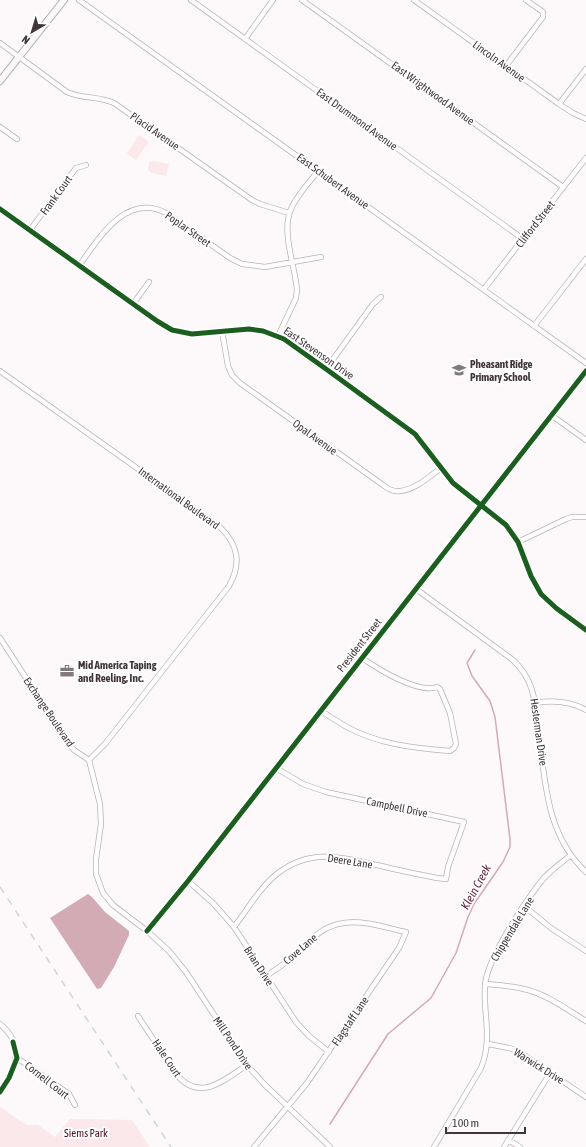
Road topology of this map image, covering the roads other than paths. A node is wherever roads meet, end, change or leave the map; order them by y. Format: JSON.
{"nodes":[{"id":1,"x":64,"y":0,"type":"edge"},
{"id":2,"x":79,"y":0,"type":"edge"},
{"id":3,"x":191,"y":0,"type":"edge"},
{"id":4,"x":273,"y":0,"type":"edge"},
{"id":5,"x":302,"y":0,"type":"edge"},
{"id":6,"x":414,"y":0,"type":"edge"},
{"id":7,"x":526,"y":0,"type":"edge"},
{"id":8,"x":245,"y":39,"type":"junction"},
{"id":9,"x":0,"y":43,"type":"edge"},
{"id":10,"x":19,"y":57,"type":"junction"},
{"id":11,"x":506,"y":66,"type":"junction"},
{"id":12,"x":586,"y":69,"type":"edge"},
{"id":13,"x":0,"y":81,"type":"edge"},
{"id":14,"x":559,"y":104,"type":"junction"},
{"id":15,"x":586,"y":119,"type":"edge"},
{"id":16,"x":0,"y":127,"type":"edge"},
{"id":17,"x":17,"y":139,"type":"dead end"},
{"id":18,"x":586,"y":158,"type":"edge"},
{"id":19,"x":86,"y":165,"type":"dead end"},
{"id":20,"x":318,"y":171,"type":"junction"},
{"id":21,"x":563,"y":187,"type":"junction"},
{"id":22,"x":0,"y":209,"type":"edge"},
{"id":23,"x":289,"y":213,"type":"junction"},
{"id":24,"x":30,"y":230,"type":"junction"},
{"id":25,"x":523,"y":239,"type":"junction"},
{"id":26,"x":321,"y":257,"type":"dead end"},
{"id":27,"x":586,"y":259,"type":"edge"},
{"id":28,"x":293,"y":261,"type":"junction"},
{"id":29,"x":79,"y":266,"type":"junction"},
{"id":30,"x":149,"y":282,"type":"dead end"},
{"id":31,"x":484,"y":289,"type":"junction"},
{"id":32,"x":381,"y":297,"type":"dead end"},
{"id":33,"x":133,"y":304,"type":"junction"},
{"id":34,"x":534,"y":326,"type":"junction"},
{"id":35,"x":222,"y":331,"type":"junction"},
{"id":36,"x":278,"y":336,"type":"junction"},
{"id":37,"x":586,"y":363,"type":"edge"},
{"id":38,"x":326,"y":369,"type":"junction"},
{"id":39,"x":0,"y":371,"type":"edge"},
{"id":40,"x":586,"y":371,"type":"edge"},
{"id":41,"x":551,"y":415,"type":"junction"},
{"id":42,"x":586,"y":440,"type":"edge"},
{"id":43,"x":441,"y":468,"type":"junction"},
{"id":44,"x":481,"y":505,"type":"junction"},
{"id":45,"x":586,"y":517,"type":"edge"},
{"id":46,"x":518,"y":542,"type":"junction"},
{"id":47,"x":416,"y":589,"type":"junction"},
{"id":48,"x":586,"y":630,"type":"edge"},
{"id":49,"x":0,"y":638,"type":"edge"},
{"id":50,"x":362,"y":658,"type":"junction"},
{"id":51,"x":536,"y":703,"type":"junction"},
{"id":52,"x":586,"y":710,"type":"edge"},
{"id":53,"x":321,"y":711,"type":"junction"},
{"id":54,"x":89,"y":760,"type":"junction"},
{"id":55,"x":276,"y":768,"type":"junction"},
{"id":56,"x":571,"y":855,"type":"junction"},
{"id":57,"x":586,"y":872,"type":"edge"},
{"id":58,"x":446,"y":879,"type":"joint"},
{"id":59,"x":188,"y":881,"type":"junction"},
{"id":60,"x":524,"y":906,"type":"junction"},
{"id":61,"x":234,"y":927,"type":"junction"},
{"id":62,"x":147,"y":931,"type":"junction"},
{"id":63,"x":406,"y":932,"type":"joint"},
{"id":64,"x":586,"y":951,"type":"edge"},
{"id":65,"x":266,"y":976,"type":"junction"},
{"id":66,"x":485,"y":984,"type":"junction"},
{"id":67,"x":138,"y":1016,"type":"dead end"},
{"id":68,"x":586,"y":1021,"type":"edge"},
{"id":69,"x":0,"y":1024,"type":"edge"},
{"id":70,"x":488,"y":1044,"type":"junction"},
{"id":71,"x":329,"y":1052,"type":"junction"},
{"id":72,"x":17,"y":1058,"type":"junction"},
{"id":73,"x":247,"y":1066,"type":"junction"},
{"id":74,"x":550,"y":1073,"type":"junction"},
{"id":75,"x":0,"y":1092,"type":"edge"},
{"id":76,"x":586,"y":1097,"type":"edge"},
{"id":77,"x":76,"y":1105,"type":"dead end"},
{"id":78,"x":287,"y":1106,"type":"junction"},
{"id":79,"x":508,"y":1140,"type":"junction"},
{"id":80,"x":254,"y":1147,"type":"edge"},
{"id":81,"x":330,"y":1147,"type":"edge"},
{"id":82,"x":434,"y":1147,"type":"edge"},
{"id":83,"x":504,"y":1147,"type":"edge"},
{"id":84,"x":520,"y":1147,"type":"edge"}],
"edges":[{"from":1,"to":10,"type":"main road"},
{"from":2,"to":20,"type":"street","name":"East Schubert Avenue"},
{"from":3,"to":8,"type":"street","name":"East Drummond Avenue"},
{"from":4,"to":8,"type":"street"},
{"from":5,"to":21,"type":"street","name":"East Wrightwood Avenue"},
{"from":6,"to":11,"type":"street","name":"Lincoln Avenue"},
{"from":7,"to":11,"type":"street"},
{"from":8,"to":25,"type":"street","name":"East Drummond Avenue"},
{"from":9,"to":10,"type":"street","name":"Placid Avenue"},
{"from":10,"to":13,"type":"main road"},
{"from":10,"to":23,"type":"street","name":"Placid Avenue"},
{"from":11,"to":14,"type":"street","name":"Lincoln Avenue"},
{"from":12,"to":14,"type":"street"},
{"from":14,"to":15,"type":"street","name":"Lincoln Avenue"},
{"from":16,"to":17,"type":"street"},
{"from":18,"to":21,"type":"street","name":"Clifford Street"},
{"from":19,"to":24,"type":"street","name":"Frank Court"},
{"from":20,"to":23,"type":"street"},
{"from":20,"to":31,"type":"street","name":"East Schubert Avenue"},
{"from":21,"to":25,"type":"street","name":"Clifford Street"},
{"from":22,"to":24,"type":"street","name":"East Stevenson Drive"},
{"from":23,"to":28,"type":"street"},
{"from":24,"to":29,"type":"street","name":"East Stevenson Drive"},
{"from":25,"to":31,"type":"street","name":"Clifford Street"},
{"from":26,"to":28,"type":"street","name":"Poplar Street"},
{"from":27,"to":34,"type":"street"},
{"from":28,"to":29,"type":"street","name":"Poplar Street"},
{"from":28,"to":36,"type":"street"},
{"from":29,"to":33,"type":"street","name":"East Stevenson Drive"},
{"from":30,"to":33,"type":"street"},
{"from":31,"to":34,"type":"street","name":"East Schubert Avenue"},
{"from":32,"to":38,"type":"street"},
{"from":33,"to":35,"type":"street","name":"East Stevenson Drive"},
{"from":34,"to":37,"type":"street","name":"East Schubert Avenue"},
{"from":35,"to":36,"type":"street","name":"East Stevenson Drive"},
{"from":35,"to":43,"type":"street","name":"Opal Avenue"},
{"from":36,"to":38,"type":"street","name":"East Stevenson Drive"},
{"from":38,"to":43,"type":"street","name":"East Stevenson Drive"},
{"from":39,"to":54,"type":"street","name":"International Boulevard"},
{"from":40,"to":41,"type":"street","name":"President Street"},
{"from":41,"to":42,"type":"street"},
{"from":41,"to":44,"type":"street","name":"President Street"},
{"from":43,"to":44,"type":"street","name":"East Stevenson Drive"},
{"from":44,"to":46,"type":"street","name":"East Stevenson Drive"},
{"from":44,"to":47,"type":"street","name":"President Street"},
{"from":45,"to":46,"type":"street"},
{"from":46,"to":48,"type":"street","name":"East Stevenson Drive"},
{"from":47,"to":50,"type":"street","name":"President Street"},
{"from":47,"to":51,"type":"street","name":"Hesterman Drive"},
{"from":49,"to":54,"type":"street","name":"Exchange Boulevard"},
{"from":50,"to":53,"type":"street","name":"President Street"},
{"from":50,"to":53,"type":"street"},
{"from":51,"to":52,"type":"street"},
{"from":51,"to":56,"type":"street","name":"Hesterman Drive"},
{"from":53,"to":55,"type":"street","name":"President Street"},
{"from":54,"to":62,"type":"street"},
{"from":55,"to":58,"type":"street","name":"Campbell Drive"},
{"from":55,"to":59,"type":"street","name":"President Street"},
{"from":56,"to":57,"type":"street","name":"Hesterman Drive"},
{"from":56,"to":60,"type":"street","name":"Chippendale Lane"},
{"from":58,"to":61,"type":"street","name":"Deere Lane"},
{"from":59,"to":61,"type":"street","name":"Brian Drive"},
{"from":59,"to":62,"type":"street","name":"President Street"},
{"from":60,"to":64,"type":"street"},
{"from":60,"to":66,"type":"street","name":"Chippendale Lane"},
{"from":61,"to":65,"type":"street","name":"Brian Drive"},
{"from":62,"to":73,"type":"street","name":"Mill Pond Drive"},
{"from":63,"to":65,"type":"street","name":"Cove Lane"},
{"from":63,"to":71,"type":"street","name":"Flagstaff Lane"},
{"from":65,"to":71,"type":"street","name":"Brian Drive"},
{"from":66,"to":68,"type":"street"},
{"from":66,"to":70,"type":"street","name":"Chippendale Lane"},
{"from":67,"to":73,"type":"street","name":"Hale Court"},
{"from":69,"to":72,"type":"street"},
{"from":70,"to":74,"type":"street","name":"Warwick Drive"},
{"from":70,"to":82,"type":"street","name":"Chippendale Lane"},
{"from":71,"to":78,"type":"street","name":"Flagstaff Lane"},
{"from":72,"to":75,"type":"street"},
{"from":72,"to":77,"type":"street","name":"Cornell Court"},
{"from":73,"to":78,"type":"street","name":"Mill Pond Drive"},
{"from":74,"to":76,"type":"street","name":"Warwick Drive"},
{"from":74,"to":79,"type":"street"},
{"from":78,"to":80,"type":"street","name":"Flagstaff Lane"},
{"from":78,"to":81,"type":"street","name":"Mill Pond Drive"},
{"from":79,"to":83,"type":"street"},
{"from":79,"to":84,"type":"street"}]}
